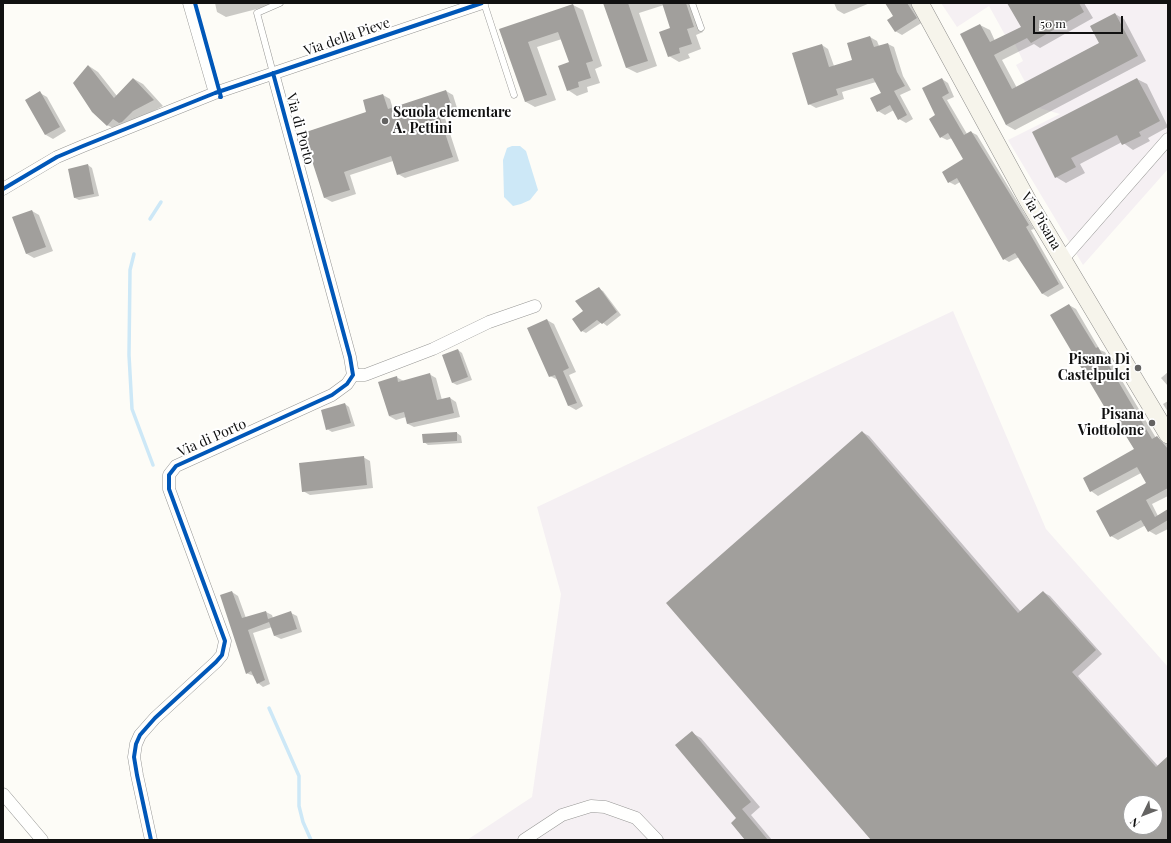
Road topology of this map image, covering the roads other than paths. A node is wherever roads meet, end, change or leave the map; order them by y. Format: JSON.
{"nodes":[{"id":1,"x":189,"y":3,"type":"edge"},
{"id":2,"x":280,"y":3,"type":"edge"},
{"id":3,"x":483,"y":3,"type":"edge"},
{"id":4,"x":692,"y":3,"type":"edge"},
{"id":5,"x":920,"y":3,"type":"edge"},
{"id":6,"x":701,"y":28,"type":"dead end"},
{"id":7,"x":274,"y":73,"type":"junction"},
{"id":8,"x":215,"y":93,"type":"junction"},
{"id":9,"x":514,"y":95,"type":"dead end"},
{"id":10,"x":1168,"y":139,"type":"edge"},
{"id":11,"x":3,"y":189,"type":"edge"},
{"id":12,"x":1063,"y":259,"type":"junction"},
{"id":13,"x":535,"y":306,"type":"dead end"},
{"id":14,"x":353,"y":375,"type":"junction"},
{"id":15,"x":1168,"y":435,"type":"edge"},
{"id":16,"x":3,"y":794,"type":"edge"},
{"id":17,"x":42,"y":840,"type":"edge"},
{"id":18,"x":152,"y":840,"type":"edge"},
{"id":19,"x":524,"y":840,"type":"edge"},
{"id":20,"x":658,"y":840,"type":"edge"}],
"edges":[{"from":1,"to":8,"type":"street"},
{"from":2,"to":7,"type":"lane"},
{"from":3,"to":7,"type":"street","name":"Via della Pieve"},
{"from":3,"to":9,"type":"lane"},
{"from":4,"to":6,"type":"lane"},
{"from":5,"to":12,"type":"main road","name":"Via Pisana"},
{"from":7,"to":8,"type":"street","name":"Via della Pieve"},
{"from":7,"to":14,"type":"street","name":"Via di Porto"},
{"from":8,"to":11,"type":"street","name":"Via della Pieve"},
{"from":10,"to":12,"type":"street"},
{"from":12,"to":15,"type":"main road","name":"Via Pisana"},
{"from":13,"to":14,"type":"street"},
{"from":14,"to":18,"type":"street","name":"Via di Porto"},
{"from":16,"to":17,"type":"street"},
{"from":19,"to":20,"type":"street"}]}
